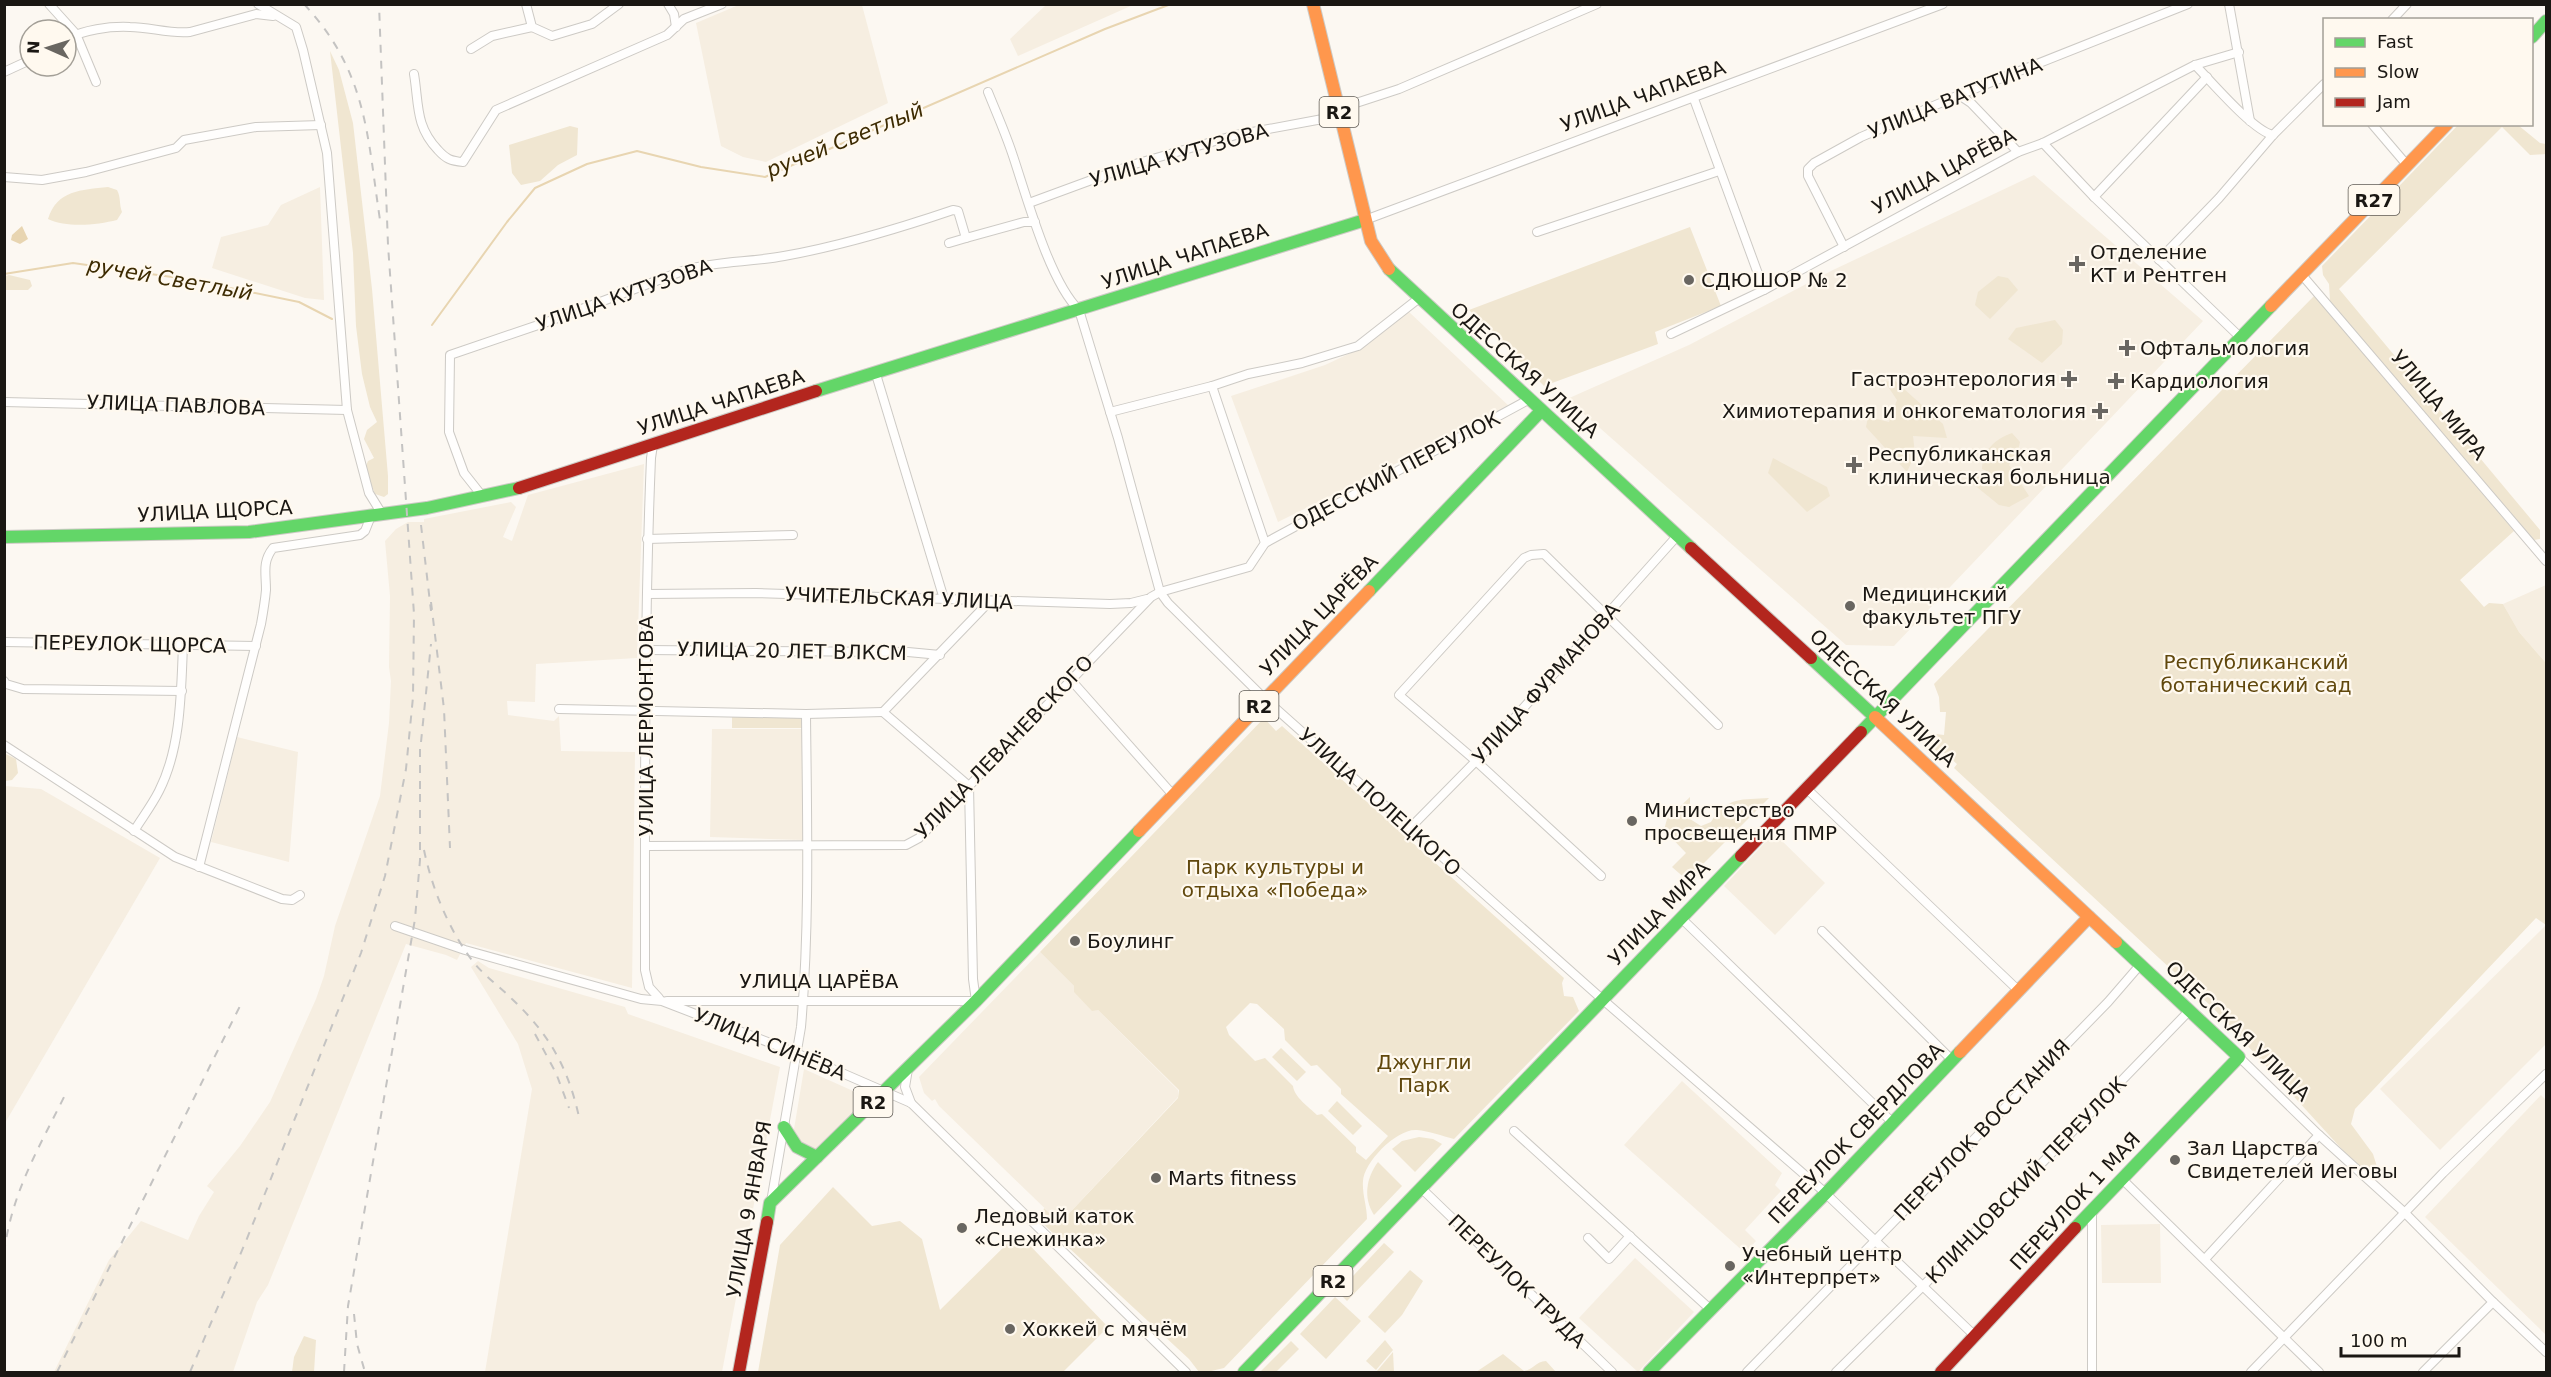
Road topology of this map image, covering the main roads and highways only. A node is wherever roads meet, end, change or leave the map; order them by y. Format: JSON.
{"nodes":[{"id":1,"x":1313,"y":4,"type":"edge"},
{"id":2,"x":2547,"y":21,"type":"edge"},
{"id":3,"x":2533,"y":36,"type":"edge"},
{"id":4,"x":2445,"y":126,"type":"edge"},
{"id":5,"x":1365,"y":220,"type":"junction"},
{"id":6,"x":1541,"y":411,"type":"junction"},
{"id":7,"x":427,"y":508,"type":"joint"},
{"id":8,"x":4,"y":537,"type":"edge"},
{"id":9,"x":1875,"y":717,"type":"junction"},
{"id":10,"x":2089,"y":917,"type":"junction"},
{"id":11,"x":2239,"y":1057,"type":"joint"},
{"id":12,"x":784,"y":1127,"type":"road end"},
{"id":13,"x":818,"y":1157,"type":"junction"},
{"id":14,"x":770,"y":1203,"type":"joint"},
{"id":15,"x":739,"y":1372,"type":"edge"},
{"id":16,"x":1244,"y":1372,"type":"edge"},
{"id":17,"x":1649,"y":1372,"type":"edge"},
{"id":18,"x":1941,"y":1372,"type":"edge"}],
"edges":[{"from":1,"to":5,"type":"main road","name":"ОДЕССКАЯ УЛИЦА","number":"R2"},
{"from":2,"to":3,"type":"main road"},
{"from":4,"to":9,"type":"main road","name":"УЛИЦА МИРА","number":"R27"},
{"from":5,"to":6,"type":"main road","name":"ОДЕССКАЯ УЛИЦА","number":"R2"},
{"from":5,"to":7,"type":"main road","name":"УЛИЦА ЧАПАЕВА"},
{"from":6,"to":9,"type":"main road","name":"ОДЕССКАЯ УЛИЦА","number":"R2"},
{"from":6,"to":13,"type":"main road","name":"УЛИЦА ЦАРЁВА","number":"R2"},
{"from":7,"to":8,"type":"main road","name":"УЛИЦА ЩОРСА"},
{"from":9,"to":10,"type":"main road","name":"ОДЕССКАЯ УЛИЦА"},
{"from":9,"to":16,"type":"main road","name":"УЛИЦА МИРА","number":"R2"},
{"from":10,"to":11,"type":"main road","name":"ОДЕССКАЯ УЛИЦА"},
{"from":10,"to":17,"type":"main road","name":"ПЕРЕУЛОК СВЕРДЛОВА"},
{"from":11,"to":18,"type":"main road","name":"ПЕРЕУЛОК 1 МАЯ"},
{"from":12,"to":13,"type":"main road"},
{"from":13,"to":14,"type":"main road","name":"УЛИЦА ЦАРЁВА","number":"R2"},
{"from":14,"to":15,"type":"main road","name":"УЛИЦА 9 ЯНВАРЯ"}]}
